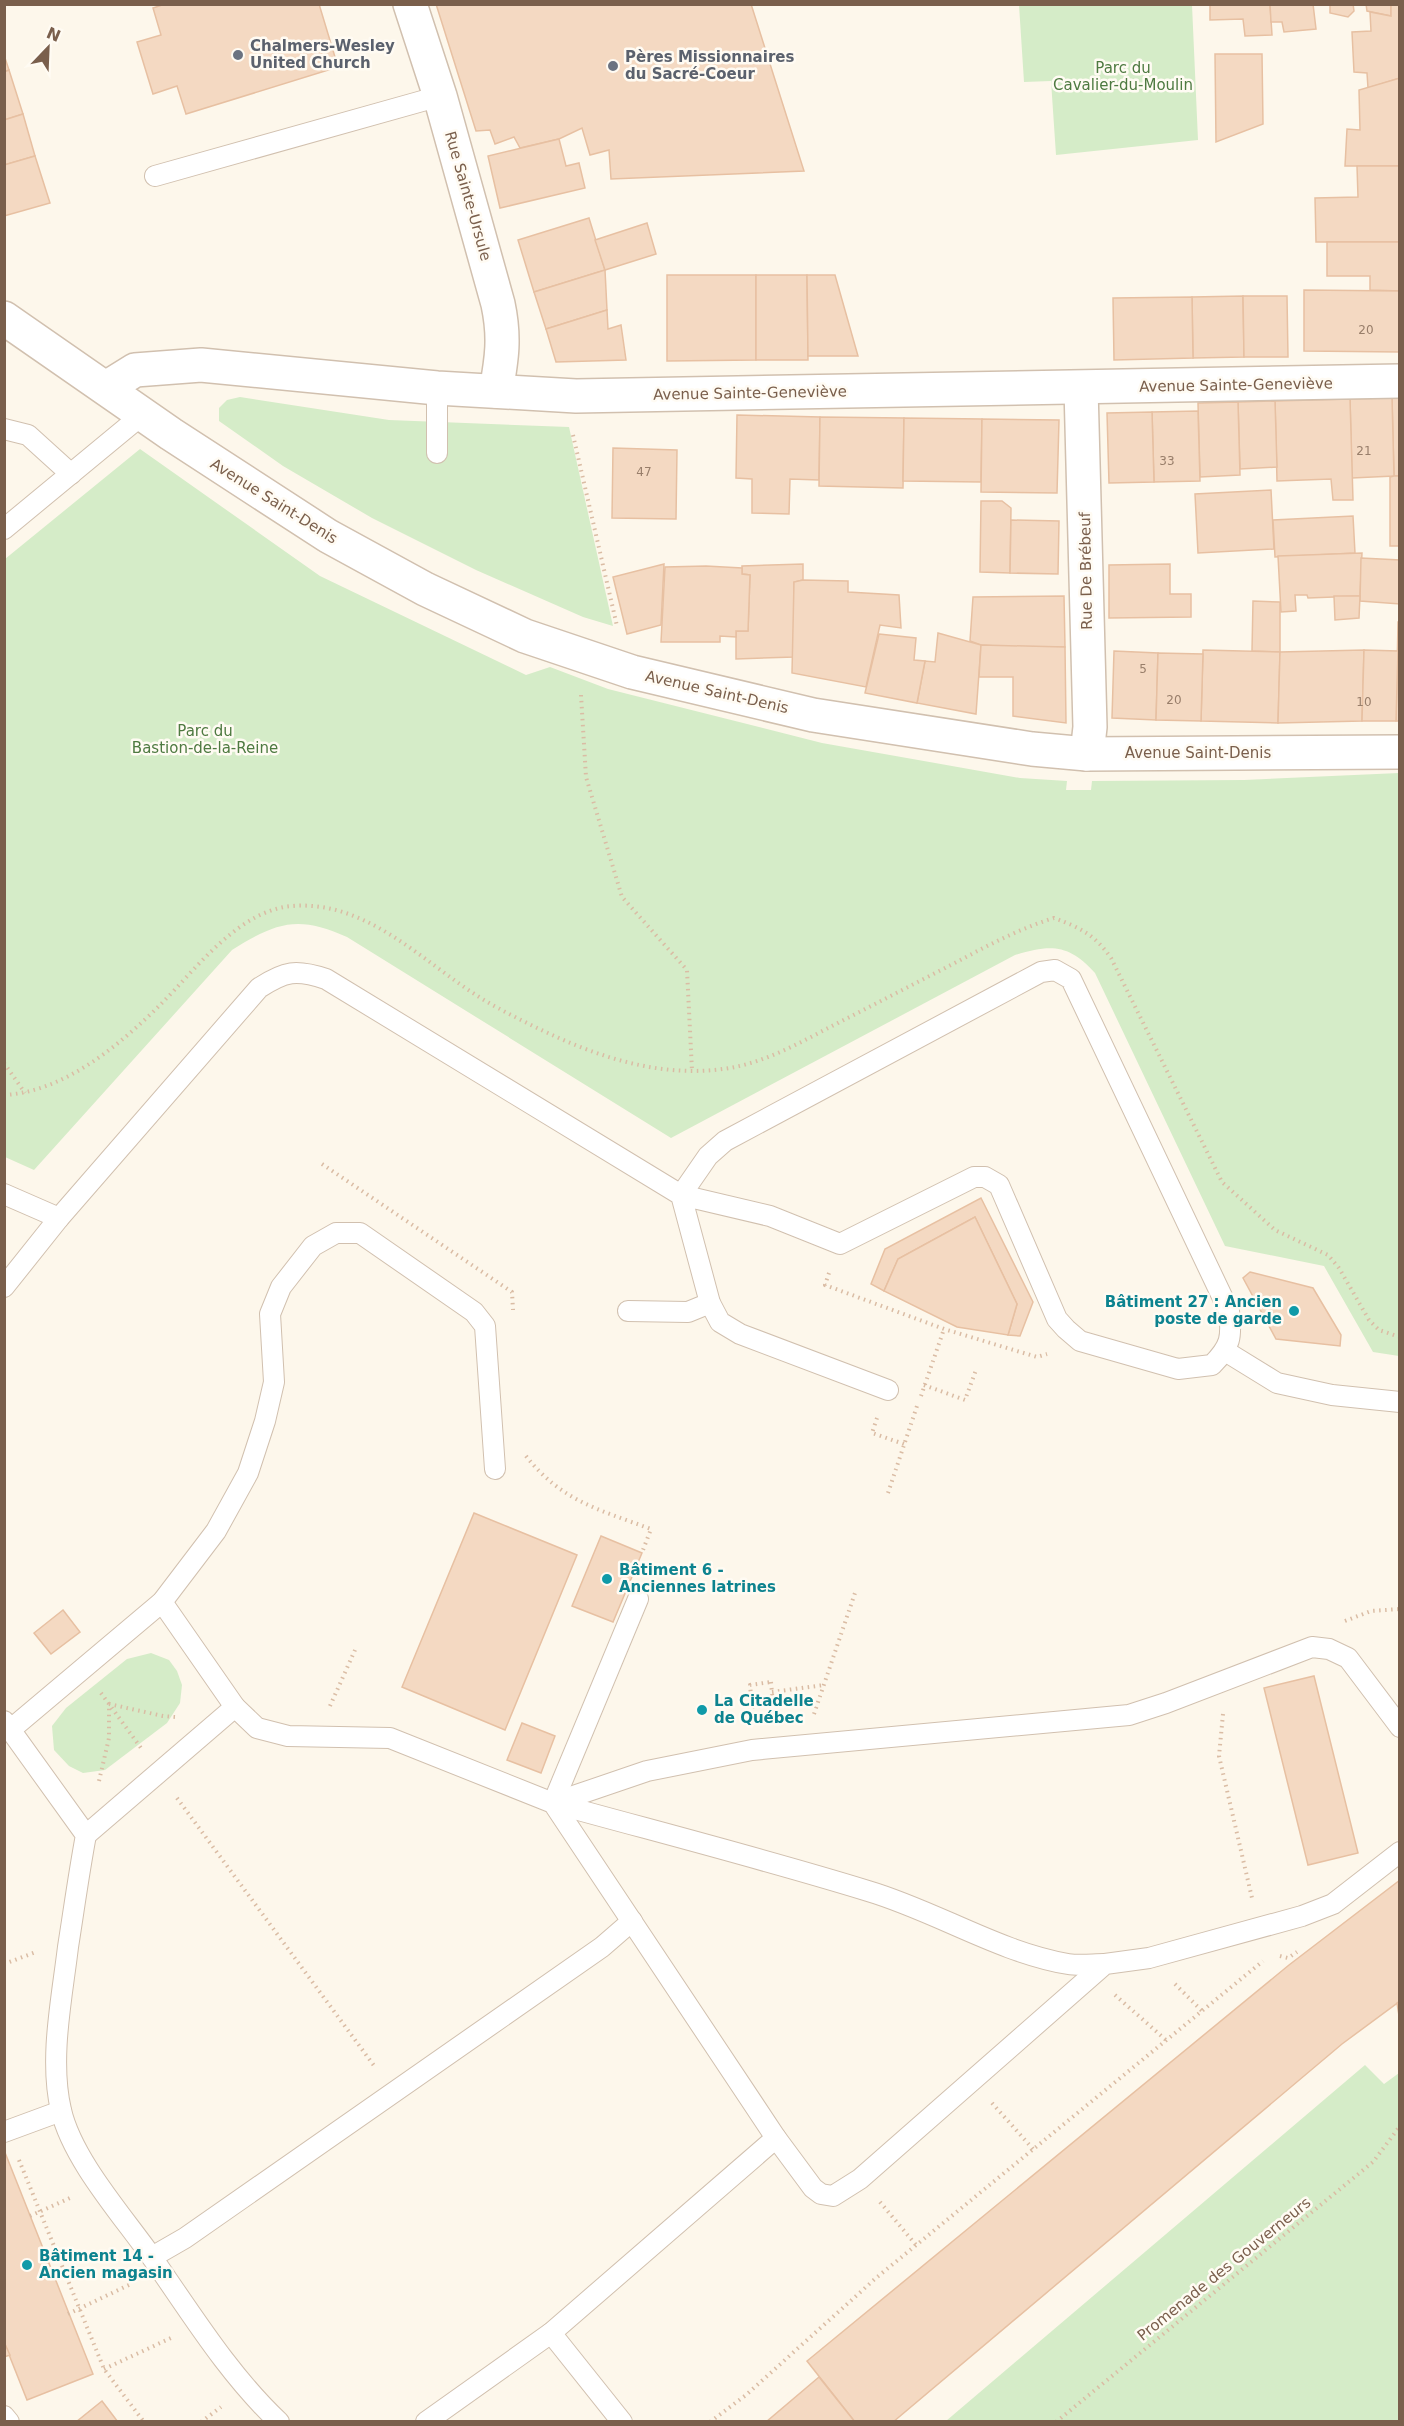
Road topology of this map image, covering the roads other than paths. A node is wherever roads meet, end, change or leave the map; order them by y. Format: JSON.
{"nodes":[{"id":1,"x":410,"y":4,"type":"edge"},
{"id":2,"x":440,"y":96,"type":"junction"},
{"id":3,"x":155,"y":176,"type":"dead end"},
{"id":4,"x":4,"y":318,"type":"edge"},
{"id":5,"x":1400,"y":381,"type":"edge"},
{"id":6,"x":106,"y":388,"type":"junction"},
{"id":7,"x":437,"y":388,"type":"junction"},
{"id":8,"x":1081,"y":388,"type":"junction"},
{"id":9,"x":496,"y":391,"type":"junction"},
{"id":10,"x":142,"y":414,"type":"junction"},
{"id":11,"x":4,"y":429,"type":"edge"},
{"id":12,"x":437,"y":453,"type":"dead end"},
{"id":13,"x":71,"y":474,"type":"junction"},
{"id":14,"x":4,"y":529,"type":"edge"},
{"id":15,"x":1400,"y":752,"type":"edge"},
{"id":16,"x":1087,"y":754,"type":"junction"},
{"id":17,"x":4,"y":1194,"type":"edge"},
{"id":18,"x":681,"y":1195,"type":"junction"},
{"id":19,"x":59,"y":1218,"type":"junction"},
{"id":20,"x":4,"y":1287,"type":"edge"},
{"id":21,"x":710,"y":1303,"type":"junction"},
{"id":22,"x":628,"y":1311,"type":"dead end"},
{"id":23,"x":1225,"y":1352,"type":"junction"},
{"id":24,"x":888,"y":1390,"type":"dead end"},
{"id":25,"x":1400,"y":1401,"type":"edge"},
{"id":26,"x":495,"y":1469,"type":"dead end"},
{"id":27,"x":638,"y":1599,"type":"dead end"},
{"id":28,"x":162,"y":1602,"type":"junction"},
{"id":29,"x":228,"y":1713,"type":"junction"},
{"id":30,"x":6,"y":1727,"type":"edge"},
{"id":31,"x":1400,"y":1727,"type":"edge"},
{"id":32,"x":553,"y":1803,"type":"junction"},
{"id":33,"x":86,"y":1835,"type":"junction"},
{"id":34,"x":1400,"y":1852,"type":"edge"},
{"id":35,"x":632,"y":1921,"type":"junction"},
{"id":36,"x":1099,"y":1969,"type":"junction"},
{"id":37,"x":61,"y":2111,"type":"junction"},
{"id":38,"x":6,"y":2131,"type":"edge"},
{"id":39,"x":776,"y":2138,"type":"junction"},
{"id":40,"x":156,"y":2264,"type":"junction"},
{"id":41,"x":551,"y":2333,"type":"junction"},
{"id":42,"x":4,"y":2416,"type":"edge"},
{"id":43,"x":9,"y":2421,"type":"edge"},
{"id":44,"x":279,"y":2421,"type":"edge"},
{"id":45,"x":426,"y":2421,"type":"edge"},
{"id":46,"x":622,"y":2421,"type":"edge"}],
"edges":[{"from":1,"to":2,"type":"street","name":"Rue Sainte-Ursule"},
{"from":2,"to":3,"type":"lane"},
{"from":2,"to":9,"type":"street","name":"Rue Sainte-Ursule"},
{"from":4,"to":6,"type":"street","name":"Avenue Saint-Denis"},
{"from":5,"to":8,"type":"street","name":"Avenue Sainte-Geneviève"},
{"from":6,"to":7,"type":"street","name":"Avenue Sainte-Geneviève"},
{"from":6,"to":10,"type":"street","name":"Avenue Saint-Denis"},
{"from":7,"to":9,"type":"street","name":"Avenue Sainte-Geneviève"},
{"from":7,"to":12,"type":"lane"},
{"from":8,"to":9,"type":"street","name":"Avenue Sainte-Geneviève"},
{"from":8,"to":16,"type":"street","name":"Rue De Brébeuf"},
{"from":10,"to":13,"type":"lane"},
{"from":10,"to":16,"type":"street","name":"Avenue Saint-Denis"},
{"from":11,"to":13,"type":"lane"},
{"from":13,"to":14,"type":"lane"},
{"from":15,"to":16,"type":"street","name":"Avenue Saint-Denis"},
{"from":17,"to":19,"type":"lane"},
{"from":18,"to":19,"type":"lane"},
{"from":18,"to":21,"type":"lane"},
{"from":18,"to":23,"type":"lane"},
{"from":18,"to":23,"type":"lane"},
{"from":19,"to":20,"type":"lane"},
{"from":21,"to":22,"type":"lane"},
{"from":21,"to":24,"type":"lane"},
{"from":23,"to":25,"type":"lane"},
{"from":26,"to":28,"type":"lane"},
{"from":27,"to":32,"type":"lane"},
{"from":28,"to":29,"type":"lane"},
{"from":28,"to":30,"type":"lane"},
{"from":29,"to":32,"type":"lane"},
{"from":29,"to":33,"type":"lane"},
{"from":30,"to":33,"type":"lane"},
{"from":31,"to":32,"type":"lane"},
{"from":32,"to":35,"type":"lane"},
{"from":32,"to":36,"type":"lane"},
{"from":33,"to":37,"type":"lane"},
{"from":34,"to":36,"type":"lane"},
{"from":35,"to":39,"type":"lane"},
{"from":35,"to":40,"type":"lane"},
{"from":36,"to":39,"type":"lane"},
{"from":37,"to":38,"type":"lane"},
{"from":37,"to":40,"type":"lane"},
{"from":39,"to":41,"type":"lane"},
{"from":40,"to":44,"type":"lane"},
{"from":41,"to":45,"type":"lane"},
{"from":41,"to":46,"type":"lane"},
{"from":42,"to":43,"type":"lane"}]}
